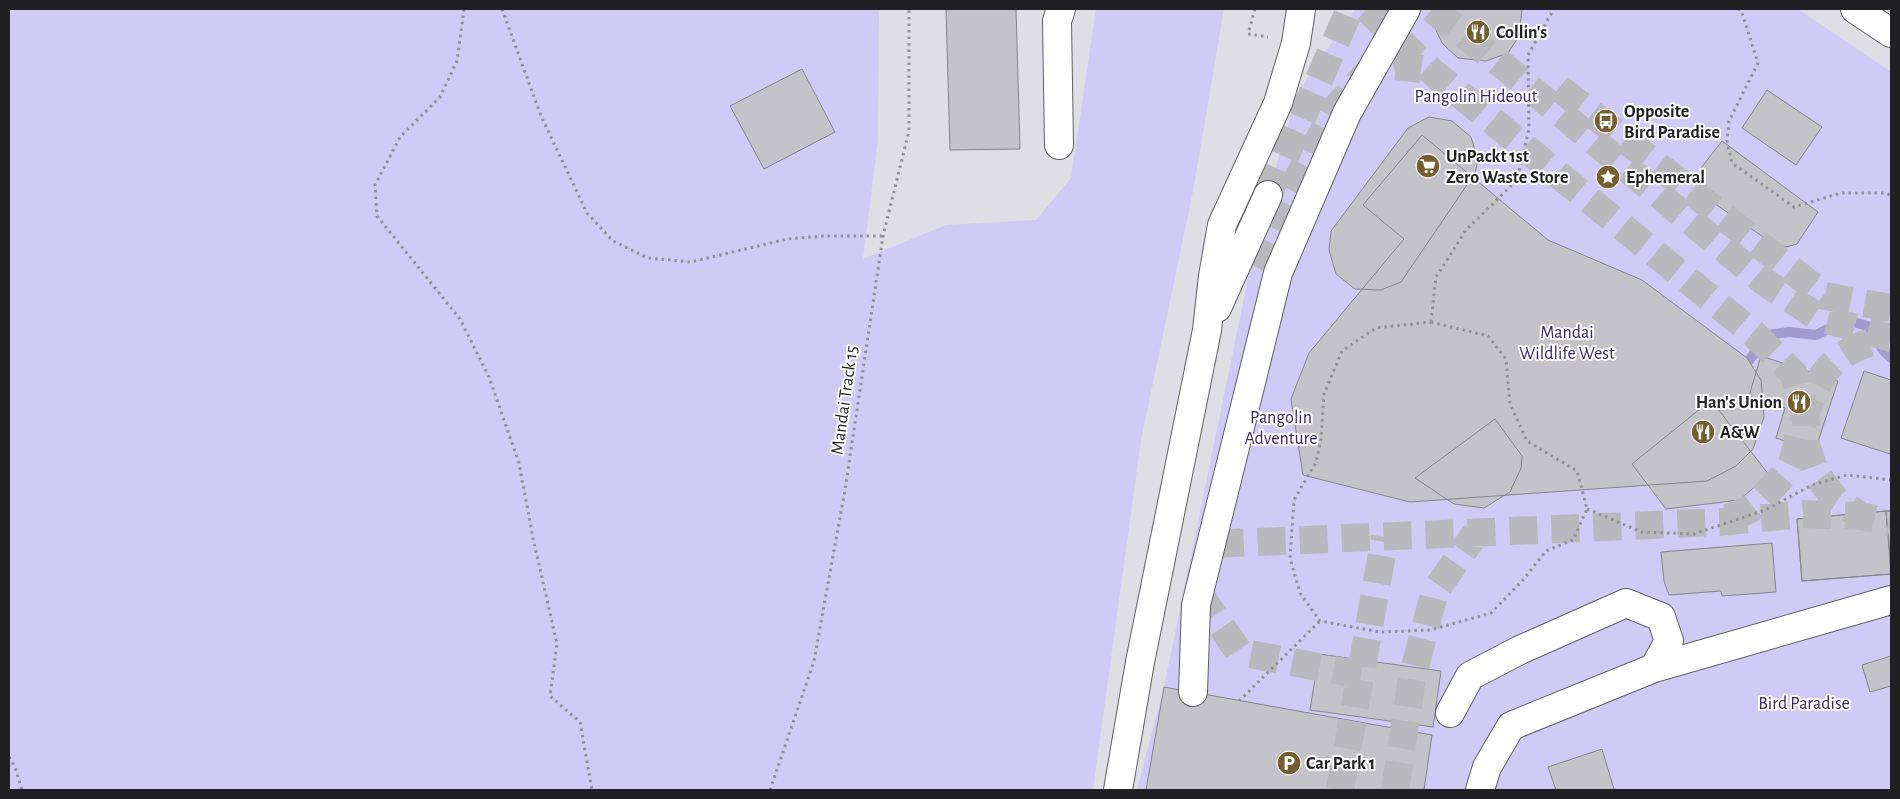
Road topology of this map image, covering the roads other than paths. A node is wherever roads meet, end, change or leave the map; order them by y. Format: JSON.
{"nodes":[{"id":1,"x":1061,"y":9,"type":"edge"},
{"id":2,"x":1301,"y":9,"type":"edge"},
{"id":3,"x":1406,"y":9,"type":"edge"},
{"id":4,"x":1855,"y":9,"type":"edge"},
{"id":5,"x":1891,"y":33,"type":"edge"},
{"id":6,"x":1059,"y":146,"type":"dead end"},
{"id":7,"x":1268,"y":195,"type":"tunnel mouth"},
{"id":8,"x":1251,"y":264,"type":"tunnel mouth"},
{"id":9,"x":1207,"y":330,"type":"junction"},
{"id":10,"x":1891,"y":600,"type":"edge"},
{"id":11,"x":1654,"y":668,"type":"junction"},
{"id":12,"x":1192,"y":692,"type":"dead end"},
{"id":13,"x":1450,"y":713,"type":"dead end"},
{"id":14,"x":1118,"y":790,"type":"edge"},
{"id":15,"x":1480,"y":790,"type":"edge"}],
"edges":[{"from":1,"to":6,"type":"lane"},
{"from":2,"to":9,"type":"lane"},
{"from":3,"to":12,"type":"lane"},
{"from":4,"to":5,"type":"lane"},
{"from":7,"to":9,"type":"lane"},
{"from":8,"to":9,"type":"lane"},
{"from":9,"to":14,"type":"lane"},
{"from":10,"to":11,"type":"lane"},
{"from":11,"to":13,"type":"lane"},
{"from":11,"to":15,"type":"lane"}]}
